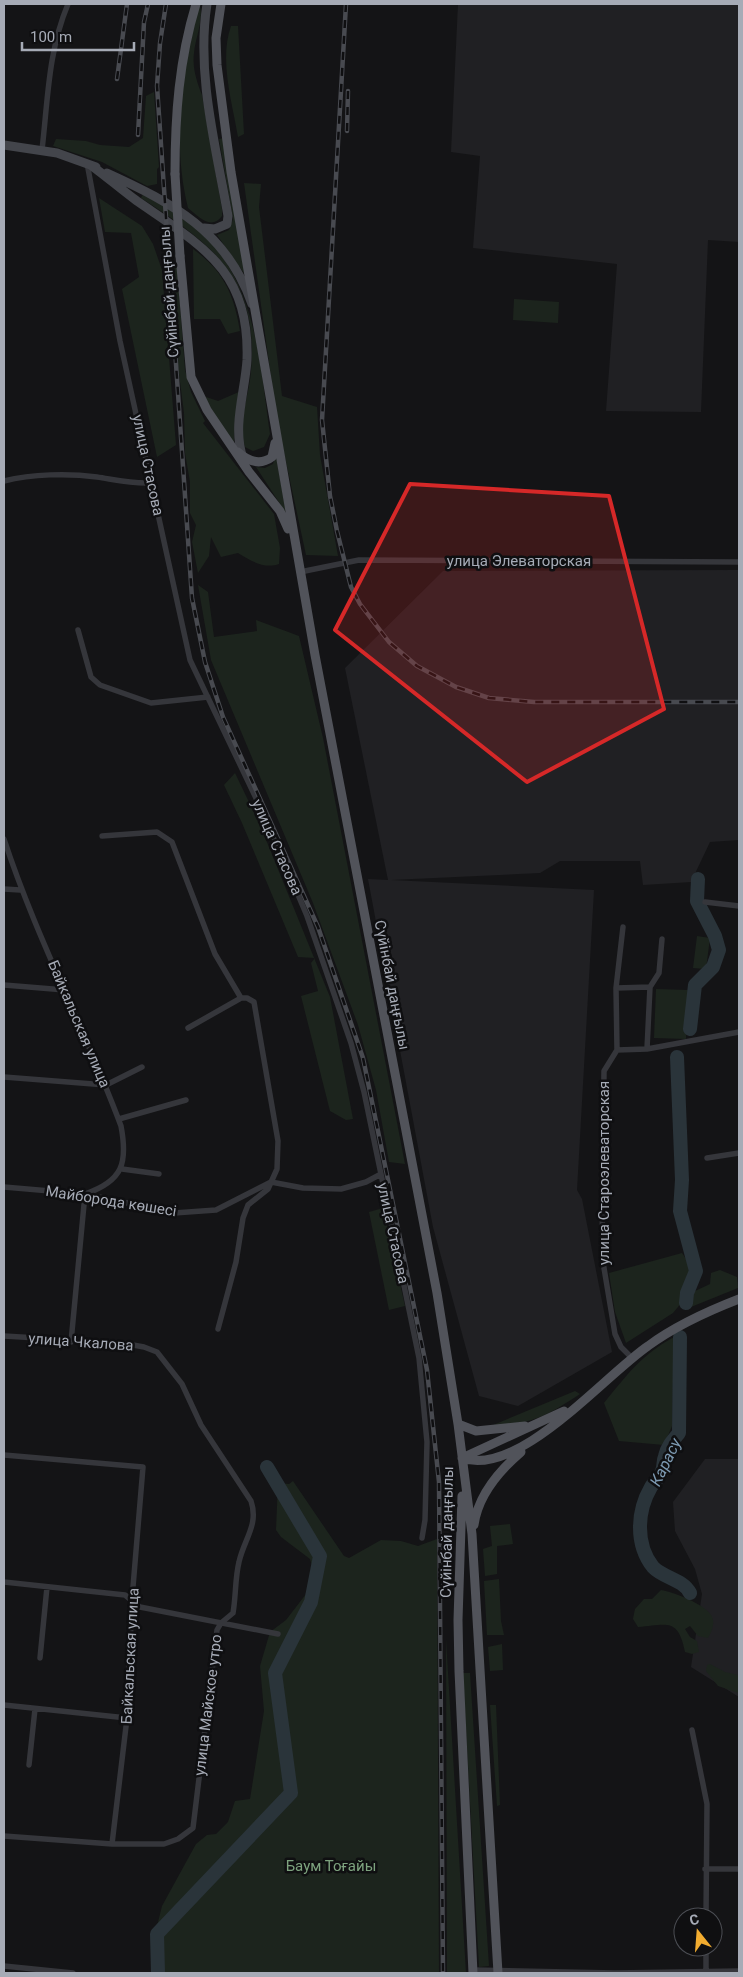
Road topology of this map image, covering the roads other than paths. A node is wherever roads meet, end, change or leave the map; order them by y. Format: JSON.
{"nodes":[{"id":1,"x":68,"y":4,"type":"edge"},
{"id":2,"x":196,"y":4,"type":"edge"},
{"id":3,"x":207,"y":4,"type":"edge"},
{"id":4,"x":221,"y":4,"type":"edge"},
{"id":5,"x":226,"y":128,"type":"junction"},
{"id":6,"x":213,"y":130,"type":"junction"},
{"id":7,"x":4,"y":145,"type":"edge"},
{"id":8,"x":42,"y":150,"type":"junction"},
{"id":9,"x":89,"y":164,"type":"junction"},
{"id":10,"x":204,"y":228,"type":"junction"},
{"id":11,"x":257,"y":323,"type":"junction"},
{"id":12,"x":276,"y":433,"type":"junction"},
{"id":13,"x":230,"y":445,"type":"junction"},
{"id":14,"x":242,"y":456,"type":"junction"},
{"id":15,"x":249,"y":472,"type":"junction"},
{"id":16,"x":4,"y":481,"type":"edge"},
{"id":17,"x":151,"y":483,"type":"junction"},
{"id":18,"x":296,"y":551,"type":"junction"},
{"id":19,"x":739,"y":562,"type":"edge"},
{"id":20,"x":300,"y":572,"type":"junction"},
{"id":21,"x":78,"y":630,"type":"dead end"},
{"id":22,"x":208,"y":697,"type":"junction"},
{"id":23,"x":102,"y":836,"type":"dead end"},
{"id":24,"x":4,"y":839,"type":"edge"},
{"id":25,"x":4,"y":889,"type":"edge"},
{"id":26,"x":20,"y":890,"type":"junction"},
{"id":27,"x":705,"y":902,"type":"dead end"},
{"id":28,"x":739,"y":906,"type":"edge"},
{"id":29,"x":623,"y":927,"type":"dead end"},
{"id":30,"x":662,"y":939,"type":"dead end"},
{"id":31,"x":4,"y":985,"type":"edge"},
{"id":32,"x":650,"y":987,"type":"junction"},
{"id":33,"x":616,"y":988,"type":"junction"},
{"id":34,"x":65,"y":990,"type":"junction"},
{"id":35,"x":241,"y":998,"type":"junction"},
{"id":36,"x":188,"y":1028,"type":"dead end"},
{"id":37,"x":739,"y":1032,"type":"edge"},
{"id":38,"x":647,"y":1049,"type":"junction"},
{"id":39,"x":617,"y":1050,"type":"junction"},
{"id":40,"x":142,"y":1067,"type":"dead end"},
{"id":41,"x":4,"y":1077,"type":"edge"},
{"id":42,"x":106,"y":1086,"type":"junction"},
{"id":43,"x":186,"y":1100,"type":"dead end"},
{"id":44,"x":119,"y":1119,"type":"junction"},
{"id":45,"x":739,"y":1153,"type":"edge"},
{"id":46,"x":707,"y":1158,"type":"dead end"},
{"id":47,"x":122,"y":1169,"type":"junction"},
{"id":48,"x":159,"y":1174,"type":"dead end"},
{"id":49,"x":381,"y":1174,"type":"junction"},
{"id":50,"x":271,"y":1182,"type":"junction"},
{"id":51,"x":4,"y":1188,"type":"edge"},
{"id":52,"x":85,"y":1194,"type":"junction"},
{"id":53,"x":739,"y":1299,"type":"edge"},
{"id":54,"x":218,"y":1329,"type":"dead end"},
{"id":55,"x":4,"y":1336,"type":"edge"},
{"id":56,"x":71,"y":1342,"type":"junction"},
{"id":57,"x":157,"y":1352,"type":"joint"},
{"id":58,"x":631,"y":1358,"type":"junction"},
{"id":59,"x":577,"y":1404,"type":"junction"},
{"id":60,"x":546,"y":1420,"type":"junction"},
{"id":61,"x":458,"y":1424,"type":"junction"},
{"id":62,"x":533,"y":1442,"type":"junction"},
{"id":63,"x":4,"y":1455,"type":"edge"},
{"id":64,"x":462,"y":1458,"type":"junction"},
{"id":65,"x":472,"y":1534,"type":"junction"},
{"id":66,"x":422,"y":1538,"type":"dead end"},
{"id":67,"x":4,"y":1582,"type":"edge"},
{"id":68,"x":48,"y":1587,"type":"junction"},
{"id":69,"x":132,"y":1599,"type":"junction"},
{"id":70,"x":221,"y":1623,"type":"junction"},
{"id":71,"x":278,"y":1634,"type":"dead end"},
{"id":72,"x":40,"y":1658,"type":"dead end"},
{"id":73,"x":4,"y":1705,"type":"edge"},
{"id":74,"x":35,"y":1709,"type":"junction"},
{"id":75,"x":127,"y":1718,"type":"junction"},
{"id":76,"x":692,"y":1730,"type":"dead end"},
{"id":77,"x":29,"y":1765,"type":"dead end"},
{"id":78,"x":4,"y":1836,"type":"edge"},
{"id":79,"x":112,"y":1844,"type":"junction"},
{"id":80,"x":705,"y":1869,"type":"junction"},
{"id":81,"x":739,"y":1869,"type":"edge"},
{"id":82,"x":706,"y":1907,"type":"edge"},
{"id":83,"x":706,"y":1957,"type":"edge"},
{"id":84,"x":4,"y":1966,"type":"edge"},
{"id":85,"x":498,"y":1971,"type":"edge"},
{"id":86,"x":739,"y":1971,"type":"edge"},
{"id":87,"x":473,"y":1972,"type":"edge"},
{"id":88,"x":706,"y":1972,"type":"edge"},
{"id":89,"x":73,"y":1973,"type":"edge"},
{"id":90,"x":625,"y":1973,"type":"edge"}],
"edges":[{"from":1,"to":8,"type":"street"},
{"from":2,"to":13,"type":"main road","name":"Сүйінбай даңғылы","bridge":true},
{"from":3,"to":6,"type":"main road"},
{"from":4,"to":5,"type":"main road","name":"Сүйінбай даңғылы"},
{"from":5,"to":6,"type":"main road"},
{"from":5,"to":11,"type":"main road","name":"Сүйінбай даңғылы"},
{"from":6,"to":10,"type":"main road"},
{"from":7,"to":8,"type":"main road"},
{"from":8,"to":9,"type":"main road"},
{"from":9,"to":10,"type":"main road"},
{"from":9,"to":14,"type":"main road"},
{"from":9,"to":17,"type":"street","name":"улица Стасова"},
{"from":10,"to":11,"type":"main road"},
{"from":11,"to":12,"type":"main road","name":"Сүйінбай даңғылы"},
{"from":12,"to":14,"type":"main road"},
{"from":12,"to":18,"type":"main road","name":"Сүйінбай даңғылы"},
{"from":13,"to":14,"type":"main road"},
{"from":13,"to":15,"type":"main road","name":"Сүйінбай даңғылы"},
{"from":14,"to":15,"type":"main road"},
{"from":15,"to":18,"type":"main road","name":"Сүйінбай даңғылы"},
{"from":16,"to":17,"type":"street"},
{"from":17,"to":22,"type":"street","name":"улица Стасова"},
{"from":18,"to":20,"type":"main road","name":"Сүйінбай даңғылы"},
{"from":19,"to":20,"type":"street","name":"улица Элеваторская"},
{"from":20,"to":61,"type":"main road","name":"Сүйінбай даңғылы"},
{"from":21,"to":22,"type":"street"},
{"from":22,"to":49,"type":"street","name":"улица Стасова"},
{"from":23,"to":35,"type":"street"},
{"from":24,"to":26,"type":"street","name":"Байкальская улица"},
{"from":25,"to":26,"type":"street"},
{"from":26,"to":34,"type":"street","name":"Байкальская улица"},
{"from":27,"to":28,"type":"street"},
{"from":29,"to":33,"type":"street"},
{"from":30,"to":32,"type":"street"},
{"from":31,"to":34,"type":"street"},
{"from":32,"to":33,"type":"street"},
{"from":32,"to":38,"type":"street"},
{"from":33,"to":39,"type":"street"},
{"from":34,"to":42,"type":"street","name":"Байкальская улица"},
{"from":35,"to":36,"type":"street"},
{"from":35,"to":50,"type":"street"},
{"from":37,"to":38,"type":"street"},
{"from":38,"to":39,"type":"street"},
{"from":39,"to":58,"type":"street","name":"улица Староэлеваторская"},
{"from":40,"to":42,"type":"street"},
{"from":41,"to":42,"type":"street"},
{"from":42,"to":44,"type":"street","name":"Байкальская улица"},
{"from":43,"to":44,"type":"street"},
{"from":44,"to":47,"type":"street","name":"Байкальская улица"},
{"from":45,"to":46,"type":"street"},
{"from":47,"to":48,"type":"street"},
{"from":47,"to":52,"type":"street"},
{"from":49,"to":50,"type":"street"},
{"from":49,"to":66,"type":"street","name":"улица Стасова"},
{"from":50,"to":52,"type":"street","name":"Майборода көшесі"},
{"from":50,"to":54,"type":"street"},
{"from":51,"to":52,"type":"street","name":"Майборода көшесі"},
{"from":52,"to":56,"type":"street"},
{"from":53,"to":58,"type":"main road"},
{"from":55,"to":56,"type":"street","name":"улица Чкалова"},
{"from":56,"to":57,"type":"street","name":"улица Чкалова"},
{"from":57,"to":70,"type":"street","name":"улица Майское утро"},
{"from":58,"to":59,"type":"main road"},
{"from":59,"to":60,"type":"main road"},
{"from":59,"to":62,"type":"main road"},
{"from":60,"to":61,"type":"main road"},
{"from":60,"to":64,"type":"main road"},
{"from":61,"to":64,"type":"main road","name":"Сүйінбай даңғылы"},
{"from":62,"to":64,"type":"main road"},
{"from":62,"to":65,"type":"main road"},
{"from":63,"to":69,"type":"street","name":"Байкальская улица"},
{"from":64,"to":65,"type":"main road","name":"Сүйінбай даңғылы"},
{"from":64,"to":87,"type":"main road","name":"Сүйінбай даңғылы"},
{"from":65,"to":85,"type":"main road","name":"Сүйінбай даңғылы"},
{"from":67,"to":68,"type":"street"},
{"from":68,"to":69,"type":"street"},
{"from":68,"to":72,"type":"street"},
{"from":69,"to":70,"type":"street"},
{"from":69,"to":75,"type":"street","name":"Байкальская улица"},
{"from":70,"to":71,"type":"street"},
{"from":70,"to":79,"type":"street","name":"улица Майское утро"},
{"from":73,"to":74,"type":"street"},
{"from":74,"to":75,"type":"street"},
{"from":74,"to":77,"type":"street"},
{"from":75,"to":79,"type":"street","name":"Байкальская улица"},
{"from":76,"to":80,"type":"street"},
{"from":78,"to":79,"type":"street","name":"улица Майское утро"},
{"from":80,"to":81,"type":"street"},
{"from":80,"to":82,"type":"street"},
{"from":83,"to":88,"type":"street"},
{"from":84,"to":89,"type":"street"},
{"from":85,"to":87,"type":"street"},
{"from":85,"to":90,"type":"street"},
{"from":86,"to":88,"type":"street"},
{"from":88,"to":90,"type":"street"}]}
